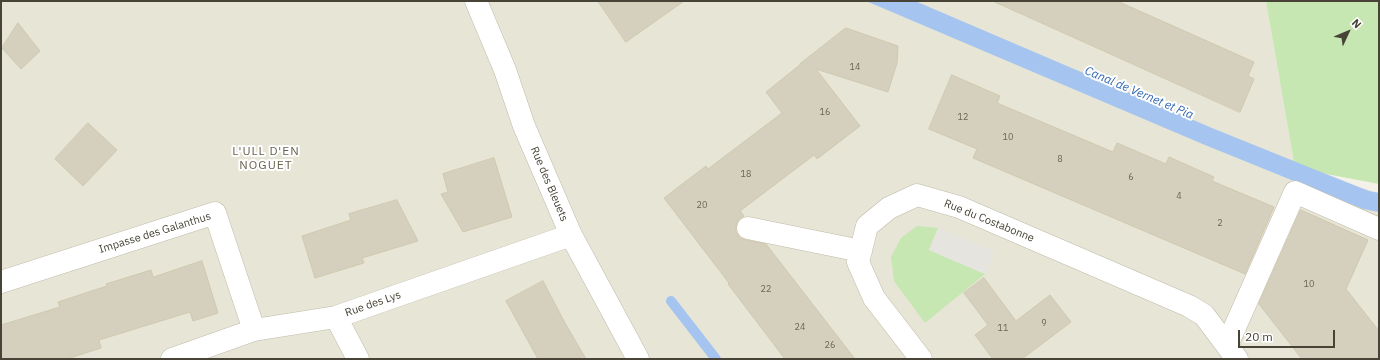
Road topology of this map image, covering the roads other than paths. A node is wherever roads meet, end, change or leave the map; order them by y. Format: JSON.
{"nodes":[{"id":1,"x":476,"y":1,"type":"edge"},
{"id":2,"x":748,"y":228,"type":"dead end"},
{"id":3,"x":1379,"y":229,"type":"edge"},
{"id":4,"x":571,"y":235,"type":"junction"},
{"id":5,"x":860,"y":251,"type":"junction"},
{"id":6,"x":1,"y":282,"type":"edge"},
{"id":7,"x":336,"y":317,"type":"junction"},
{"id":8,"x":254,"y":330,"type":"junction"},
{"id":9,"x":1232,"y":352,"type":"edge"},
{"id":10,"x":172,"y":359,"type":"edge"},
{"id":11,"x":358,"y":359,"type":"edge"},
{"id":12,"x":638,"y":359,"type":"edge"},
{"id":13,"x":921,"y":359,"type":"edge"}],
"edges":[{"from":1,"to":4,"type":"street","name":"Rue des Bleuets"},
{"from":2,"to":5,"type":"street"},
{"from":3,"to":9,"type":"street"},
{"from":4,"to":7,"type":"street","name":"Rue des Lys"},
{"from":4,"to":12,"type":"street","name":"Rue des Bleuets"},
{"from":5,"to":9,"type":"street","name":"Rue du Costabonne"},
{"from":5,"to":13,"type":"street","name":"Rue du Costabonne"},
{"from":6,"to":8,"type":"street","name":"Impasse des Galanthus"},
{"from":7,"to":8,"type":"street","name":"Rue des Lys"},
{"from":7,"to":11,"type":"street"},
{"from":8,"to":10,"type":"street","name":"Rue des Lys"}]}
